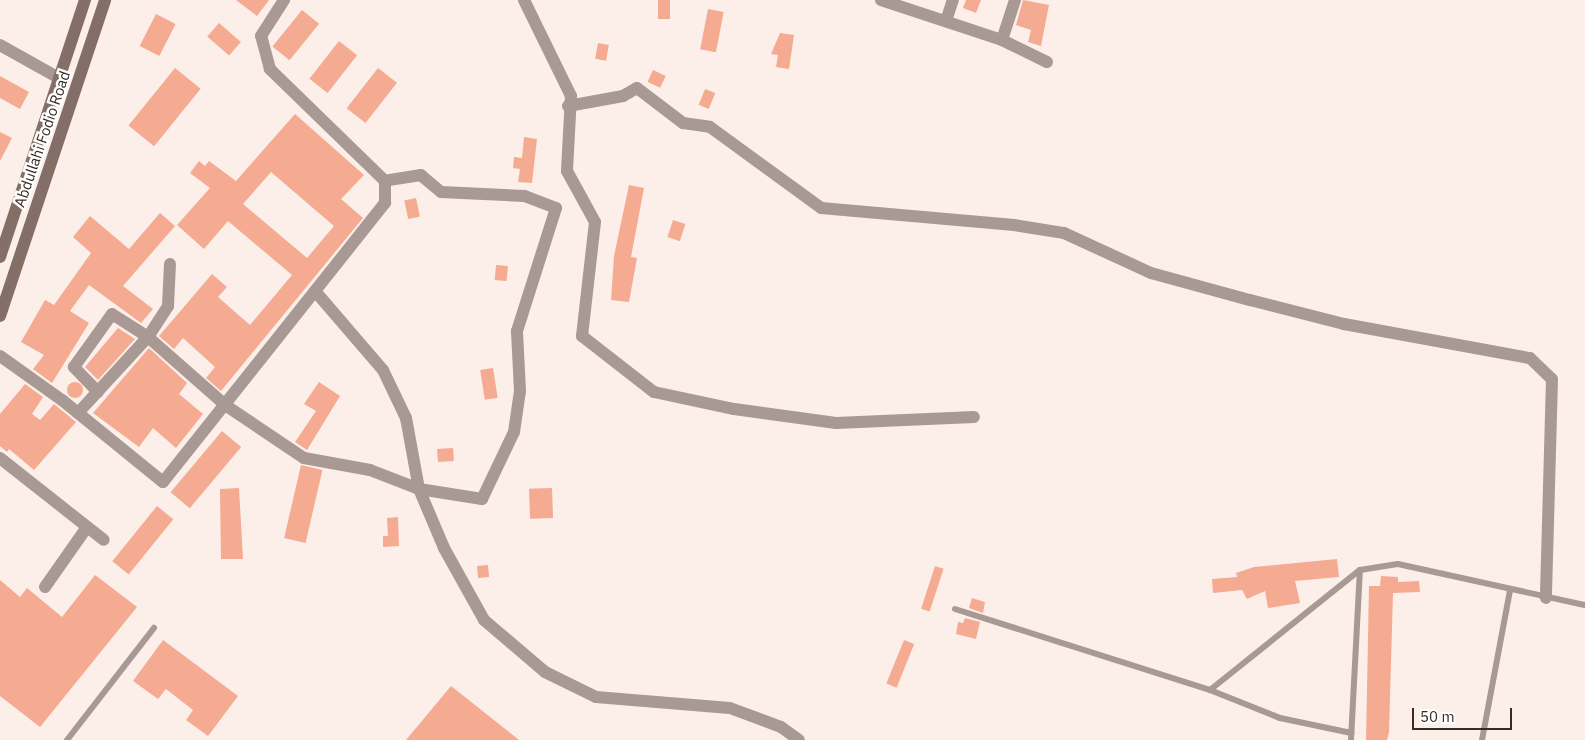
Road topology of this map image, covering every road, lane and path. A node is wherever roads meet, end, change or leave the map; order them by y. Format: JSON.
{"nodes":[{"id":1,"x":85,"y":0,"type":"edge"},
{"id":2,"x":105,"y":0,"type":"edge"},
{"id":3,"x":284,"y":0,"type":"edge"},
{"id":4,"x":524,"y":0,"type":"edge"},
{"id":5,"x":881,"y":0,"type":"edge"},
{"id":6,"x":953,"y":0,"type":"edge"},
{"id":7,"x":1015,"y":0,"type":"edge"},
{"id":8,"x":946,"y":21,"type":"junction"},
{"id":9,"x":1002,"y":40,"type":"junction"},
{"id":10,"x":0,"y":45,"type":"edge"},
{"id":11,"x":1047,"y":62,"type":"dead end"},
{"id":12,"x":57,"y":77,"type":"junction"},
{"id":13,"x":568,"y":106,"type":"junction"},
{"id":14,"x":384,"y":181,"type":"junction"},
{"id":15,"x":0,"y":257,"type":"edge"},
{"id":16,"x":170,"y":264,"type":"dead end"},
{"id":17,"x":315,"y":291,"type":"junction"},
{"id":18,"x":0,"y":316,"type":"edge"},
{"id":19,"x":148,"y":337,"type":"junction"},
{"id":20,"x":0,"y":356,"type":"edge"},
{"id":21,"x":98,"y":392,"type":"junction"},
{"id":22,"x":225,"y":405,"type":"junction"},
{"id":23,"x":78,"y":413,"type":"junction"},
{"id":24,"x":974,"y":417,"type":"dead end"},
{"id":25,"x":0,"y":458,"type":"edge"},
{"id":26,"x":420,"y":489,"type":"junction"},
{"id":27,"x":87,"y":527,"type":"junction"},
{"id":28,"x":104,"y":540,"type":"dead end"},
{"id":29,"x":1360,"y":570,"type":"junction"},
{"id":30,"x":44,"y":587,"type":"dead end"},
{"id":31,"x":1510,"y":590,"type":"junction"},
{"id":32,"x":1546,"y":598,"type":"junction"},
{"id":33,"x":1585,"y":605,"type":"edge"},
{"id":34,"x":956,"y":609,"type":"dead end"},
{"id":35,"x":154,"y":628,"type":"dead end"},
{"id":36,"x":1210,"y":690,"type":"junction"},
{"id":37,"x":1351,"y":732,"type":"junction"},
{"id":38,"x":67,"y":740,"type":"edge"},
{"id":39,"x":800,"y":740,"type":"edge"},
{"id":40,"x":1351,"y":740,"type":"edge"},
{"id":41,"x":1482,"y":740,"type":"edge"}],
"edges":[{"from":1,"to":12,"type":"main road","name":"Abdullahi Fodio Road"},
{"from":2,"to":18,"type":"main road","name":"Abdullahi Fodio Road"},
{"from":3,"to":14,"type":"street"},
{"from":4,"to":13,"type":"street"},
{"from":5,"to":8,"type":"street"},
{"from":6,"to":8,"type":"street"},
{"from":7,"to":9,"type":"street"},
{"from":8,"to":9,"type":"street"},
{"from":9,"to":11,"type":"street"},
{"from":10,"to":12,"type":"street"},
{"from":12,"to":15,"type":"main road","name":"Abdullahi Fodio Road"},
{"from":13,"to":24,"type":"street"},
{"from":13,"to":32,"type":"street"},
{"from":14,"to":17,"type":"street"},
{"from":14,"to":26,"type":"street"},
{"from":16,"to":19,"type":"street"},
{"from":17,"to":22,"type":"street"},
{"from":17,"to":26,"type":"street"},
{"from":19,"to":21,"type":"street"},
{"from":19,"to":21,"type":"street"},
{"from":19,"to":22,"type":"street"},
{"from":20,"to":23,"type":"street"},
{"from":21,"to":23,"type":"street"},
{"from":22,"to":23,"type":"street"},
{"from":22,"to":26,"type":"street"},
{"from":25,"to":27,"type":"street"},
{"from":26,"to":39,"type":"street"},
{"from":27,"to":28,"type":"street"},
{"from":27,"to":30,"type":"street"},
{"from":29,"to":31,"type":"lane"},
{"from":29,"to":36,"type":"lane"},
{"from":29,"to":37,"type":"lane"},
{"from":31,"to":32,"type":"lane"},
{"from":31,"to":41,"type":"lane"},
{"from":32,"to":33,"type":"lane"},
{"from":34,"to":36,"type":"lane"},
{"from":35,"to":38,"type":"lane"},
{"from":36,"to":37,"type":"lane"},
{"from":37,"to":40,"type":"lane"}]}
